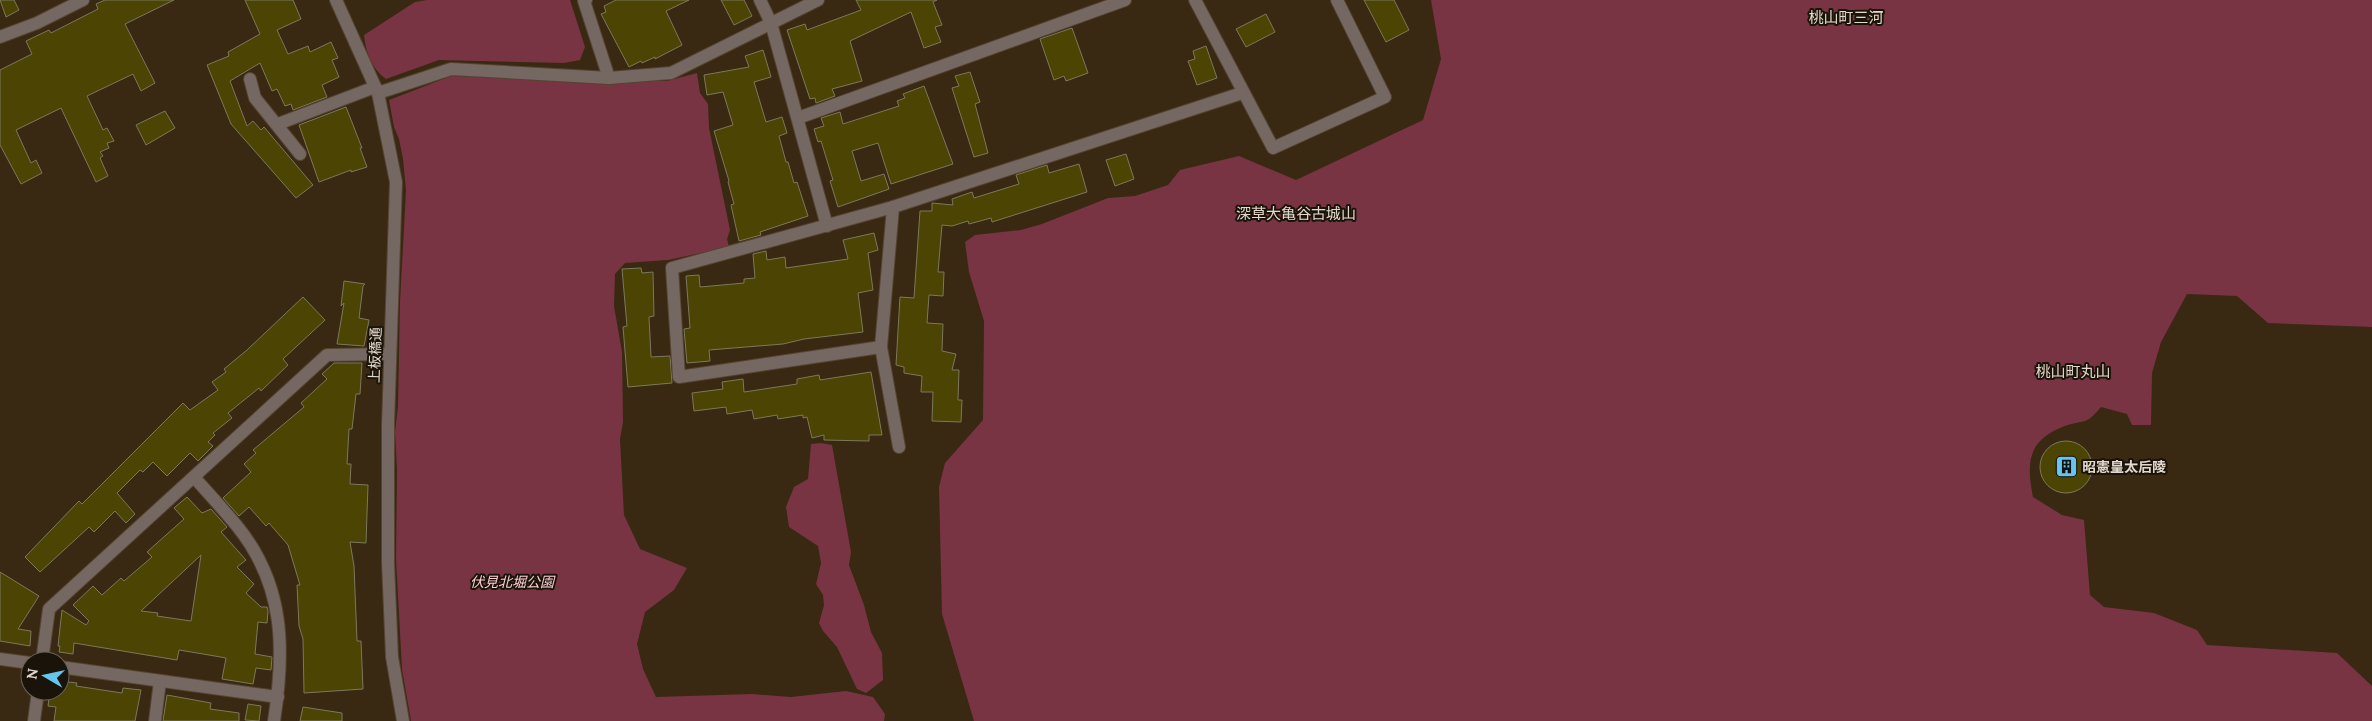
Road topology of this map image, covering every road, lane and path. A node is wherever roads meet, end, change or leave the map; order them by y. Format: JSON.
{"nodes":[{"id":1,"x":83,"y":0,"type":"edge"},
{"id":2,"x":336,"y":0,"type":"edge"},
{"id":3,"x":586,"y":0,"type":"edge"},
{"id":4,"x":760,"y":0,"type":"edge"},
{"id":5,"x":818,"y":0,"type":"edge"},
{"id":6,"x":1125,"y":0,"type":"edge"},
{"id":7,"x":1195,"y":0,"type":"edge"},
{"id":8,"x":1338,"y":0,"type":"edge"},
{"id":9,"x":771,"y":23,"type":"junction"},
{"id":10,"x":0,"y":38,"type":"edge"},
{"id":11,"x":608,"y":78,"type":"junction"},
{"id":12,"x":250,"y":79,"type":"dead end"},
{"id":13,"x":376,"y":90,"type":"junction"},
{"id":14,"x":1242,"y":93,"type":"junction"},
{"id":15,"x":798,"y":118,"type":"junction"},
{"id":16,"x":278,"y":124,"type":"junction"},
{"id":17,"x":300,"y":154,"type":"dead end"},
{"id":18,"x":893,"y":207,"type":"junction"},
{"id":19,"x":827,"y":226,"type":"junction"},
{"id":20,"x":881,"y":347,"type":"junction"},
{"id":21,"x":390,"y":354,"type":"junction"},
{"id":22,"x":899,"y":447,"type":"dead end"},
{"id":23,"x":194,"y":477,"type":"junction"},
{"id":24,"x":43,"y":651,"type":"edge"},
{"id":25,"x":0,"y":659,"type":"edge"},
{"id":26,"x":20,"y":662,"type":"edge"},
{"id":27,"x":70,"y":668,"type":"edge"},
{"id":28,"x":160,"y":681,"type":"junction"},
{"id":29,"x":278,"y":697,"type":"junction"},
{"id":30,"x":37,"y":701,"type":"edge"},
{"id":31,"x":34,"y":721,"type":"edge"},
{"id":32,"x":155,"y":721,"type":"edge"},
{"id":33,"x":274,"y":721,"type":"edge"},
{"id":34,"x":403,"y":721,"type":"edge"}],
"edges":[{"from":1,"to":10,"type":"street"},
{"from":2,"to":13,"type":"street","name":"上板橋通"},
{"from":3,"to":11,"type":"street"},
{"from":4,"to":9,"type":"street"},
{"from":5,"to":9,"type":"street"},
{"from":6,"to":15,"type":"street"},
{"from":7,"to":14,"type":"street"},
{"from":8,"to":14,"type":"street"},
{"from":9,"to":11,"type":"street"},
{"from":9,"to":15,"type":"street"},
{"from":11,"to":13,"type":"street"},
{"from":12,"to":16,"type":"street"},
{"from":13,"to":16,"type":"street"},
{"from":13,"to":21,"type":"street","name":"上板橋通"},
{"from":14,"to":18,"type":"street"},
{"from":15,"to":19,"type":"street"},
{"from":16,"to":17,"type":"street"},
{"from":18,"to":19,"type":"street"},
{"from":18,"to":20,"type":"street"},
{"from":19,"to":20,"type":"street"},
{"from":20,"to":22,"type":"street"},
{"from":21,"to":23,"type":"street"},
{"from":21,"to":34,"type":"street","name":"上板橋通"},
{"from":23,"to":24,"type":"street"},
{"from":23,"to":29,"type":"street"},
{"from":25,"to":26,"type":"street"},
{"from":27,"to":28,"type":"street"},
{"from":28,"to":29,"type":"street"},
{"from":28,"to":32,"type":"street"},
{"from":29,"to":33,"type":"street"},
{"from":30,"to":31,"type":"street"}]}
